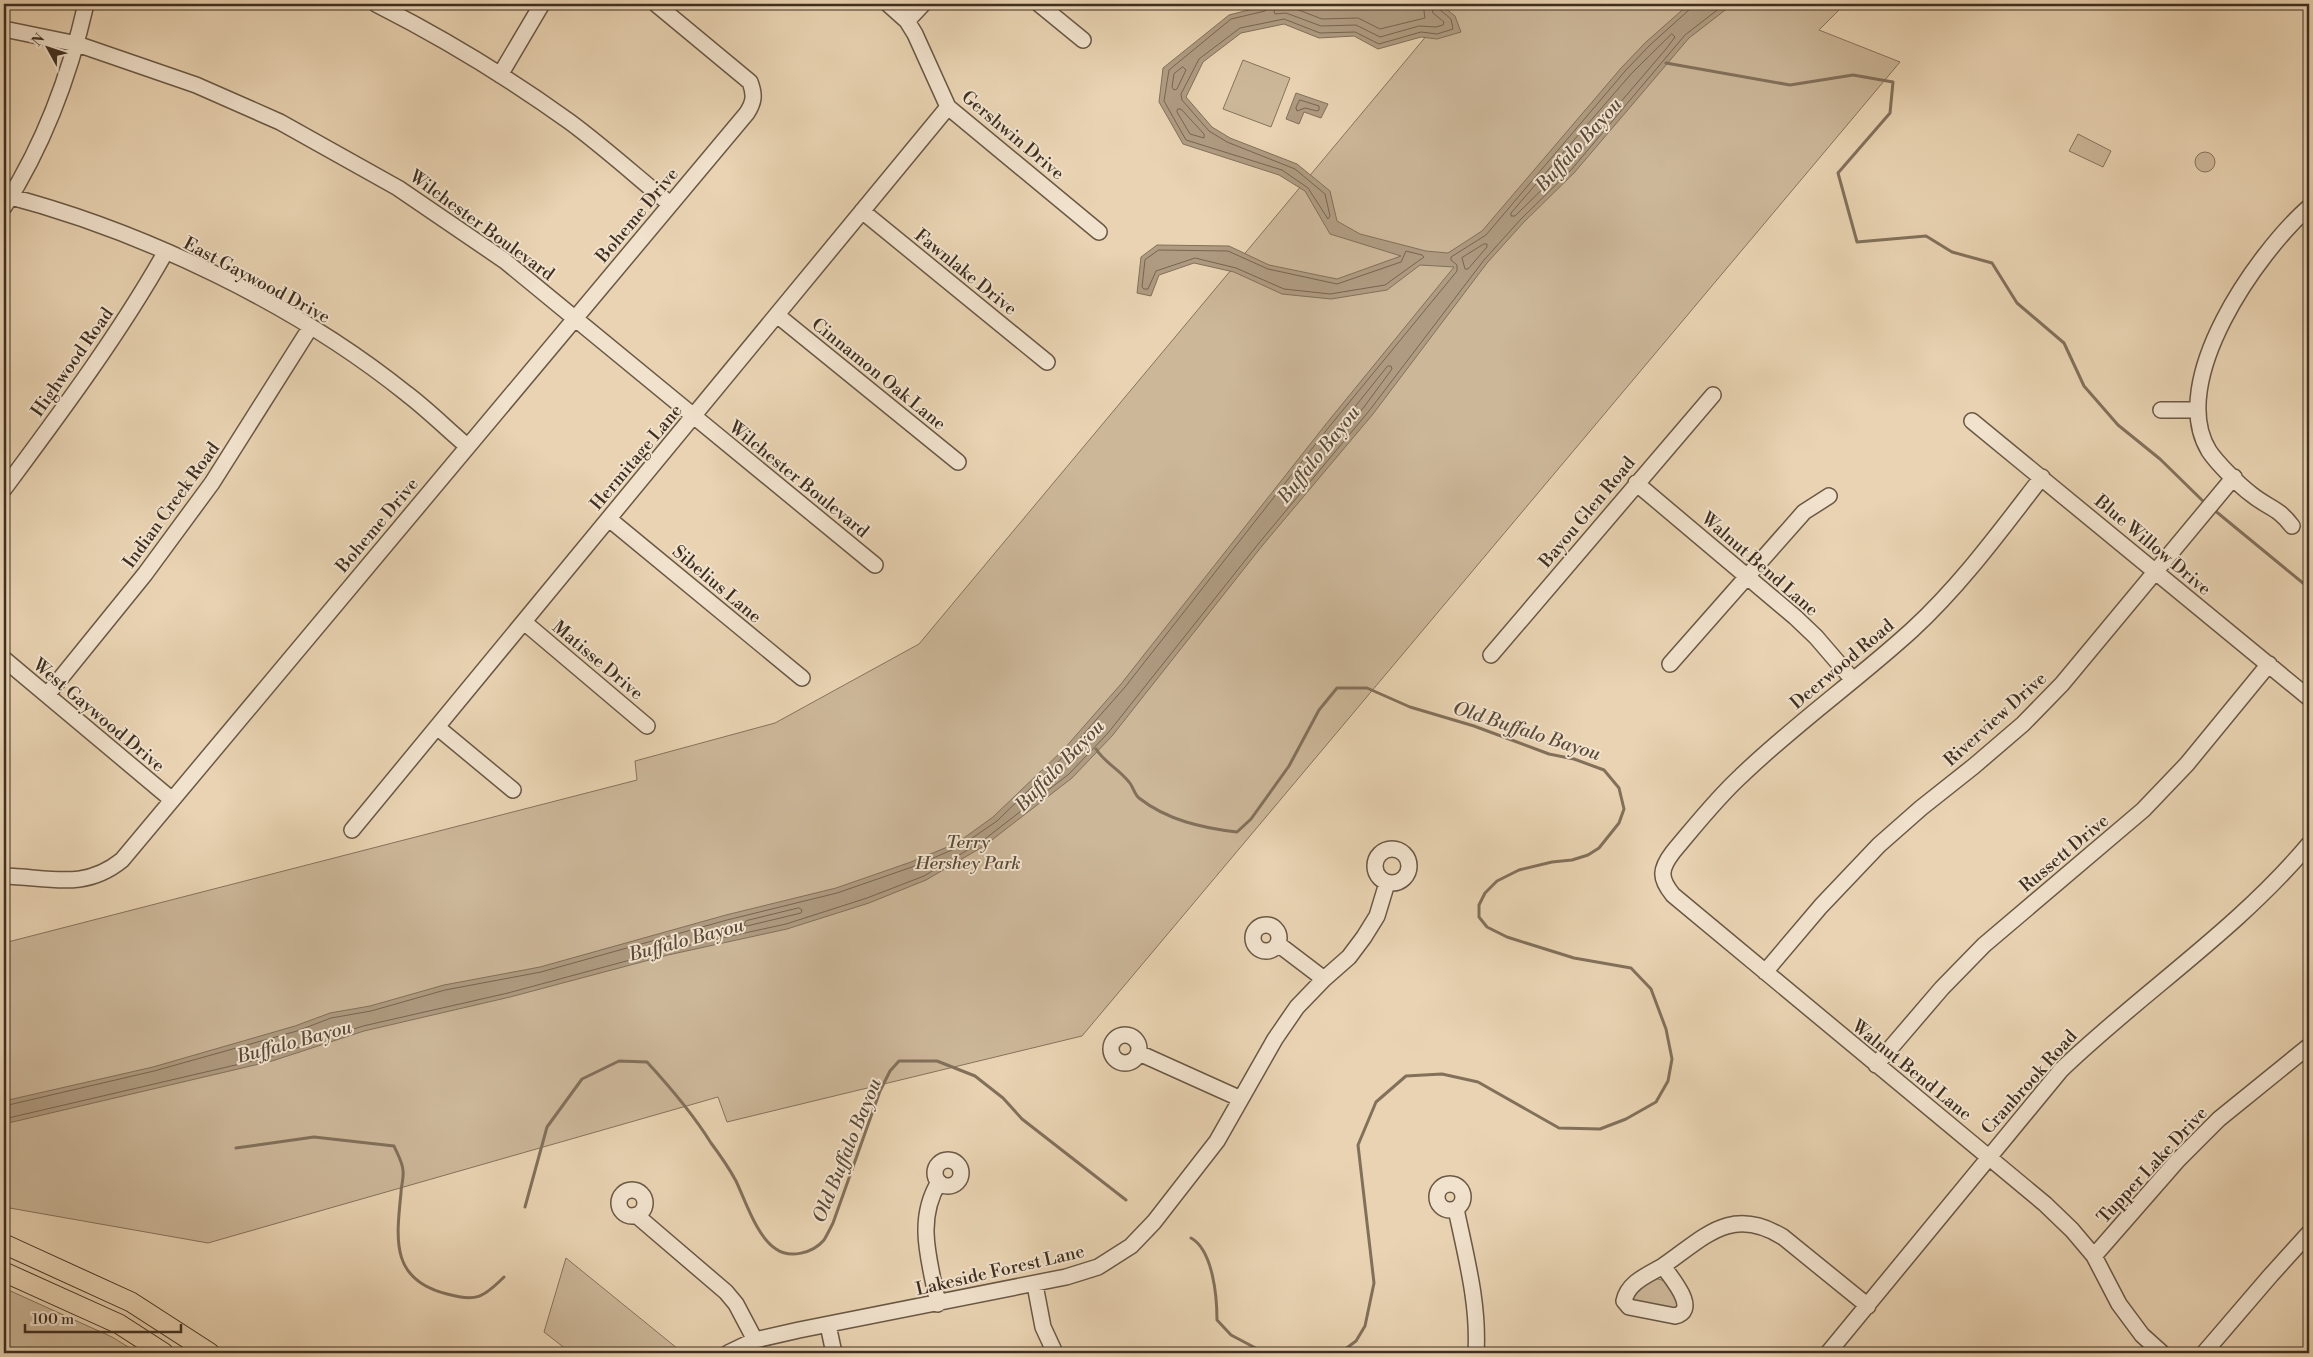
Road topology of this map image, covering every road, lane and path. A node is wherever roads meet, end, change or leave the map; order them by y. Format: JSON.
{"nodes":[{"id":1,"x":86,"y":4,"type":"edge"},
{"id":2,"x":376,"y":4,"type":"edge"},
{"id":3,"x":542,"y":4,"type":"edge"},
{"id":4,"x":656,"y":4,"type":"edge"},
{"id":5,"x":888,"y":4,"type":"edge"},
{"id":6,"x":923,"y":4,"type":"edge"},
{"id":7,"x":1039,"y":4,"type":"edge"},
{"id":8,"x":907,"y":21,"type":"junction"},
{"id":9,"x":4,"y":29,"type":"edge"},
{"id":10,"x":1083,"y":40,"type":"dead end"},
{"id":11,"x":77,"y":44,"type":"junction"},
{"id":12,"x":500,"y":76,"type":"junction"},
{"id":13,"x":948,"y":107,"type":"junction"},
{"id":14,"x":6,"y":200,"type":"edge"},
{"id":15,"x":670,"y":204,"type":"junction"},
{"id":16,"x":2309,"y":207,"type":"edge"},
{"id":17,"x":862,"y":211,"type":"junction"},
{"id":18,"x":1099,"y":232,"type":"dead end"},
{"id":19,"x":165,"y":252,"type":"junction"},
{"id":20,"x":777,"y":315,"type":"junction"},
{"id":21,"x":575,"y":318,"type":"junction"},
{"id":22,"x":310,"y":328,"type":"junction"},
{"id":23,"x":1046,"y":362,"type":"dead end"},
{"id":24,"x":1713,"y":394,"type":"dead end"},
{"id":25,"x":2161,"y":410,"type":"dead end"},
{"id":26,"x":2197,"y":410,"type":"junction"},
{"id":27,"x":693,"y":417,"type":"junction"},
{"id":28,"x":1972,"y":422,"type":"dead end"},
{"id":29,"x":468,"y":446,"type":"junction"},
{"id":30,"x":958,"y":462,"type":"dead end"},
{"id":31,"x":2042,"y":477,"type":"junction"},
{"id":32,"x":2234,"y":477,"type":"junction"},
{"id":33,"x":1636,"y":483,"type":"junction"},
{"id":34,"x":4,"y":489,"type":"edge"},
{"id":35,"x":1829,"y":496,"type":"dead end"},
{"id":36,"x":609,"y":519,"type":"junction"},
{"id":37,"x":2292,"y":526,"type":"dead end"},
{"id":38,"x":874,"y":565,"type":"dead end"},
{"id":39,"x":2155,"y":571,"type":"junction"},
{"id":40,"x":1747,"y":576,"type":"junction"},
{"id":41,"x":524,"y":622,"type":"junction"},
{"id":42,"x":1491,"y":655,"type":"dead end"},
{"id":43,"x":4,"y":659,"type":"edge"},
{"id":44,"x":1670,"y":664,"type":"dead end"},
{"id":45,"x":2269,"y":664,"type":"junction"},
{"id":46,"x":802,"y":678,"type":"dead end"},
{"id":47,"x":1852,"y":680,"type":"junction"},
{"id":48,"x":47,"y":695,"type":"junction"},
{"id":49,"x":2309,"y":698,"type":"edge"},
{"id":50,"x":648,"y":726,"type":"dead end"},
{"id":51,"x":437,"y":728,"type":"junction"},
{"id":52,"x":513,"y":790,"type":"dead end"},
{"id":53,"x":171,"y":799,"type":"junction"},
{"id":54,"x":352,"y":830,"type":"dead end"},
{"id":55,"x":2309,"y":844,"type":"edge"},
{"id":56,"x":1662,"y":875,"type":"joint"},
{"id":57,"x":10,"y":876,"type":"edge"},
{"id":58,"x":1388,"y":883,"type":"dead end"},
{"id":59,"x":1278,"y":944,"type":"dead end"},
{"id":60,"x":1765,"y":972,"type":"junction"},
{"id":61,"x":1324,"y":979,"type":"junction"},
{"id":62,"x":2309,"y":1046,"type":"edge"},
{"id":63,"x":1139,"y":1053,"type":"dead end"},
{"id":64,"x":1876,"y":1064,"type":"junction"},
{"id":65,"x":1241,"y":1099,"type":"junction"},
{"id":66,"x":1989,"y":1157,"type":"junction"},
{"id":67,"x":939,"y":1182,"type":"dead end"},
{"id":68,"x":1456,"y":1209,"type":"dead end"},
{"id":69,"x":636,"y":1216,"type":"dead end"},
{"id":70,"x":2309,"y":1234,"type":"edge"},
{"id":71,"x":4,"y":1244,"type":"edge"},
{"id":72,"x":2094,"y":1256,"type":"junction"},
{"id":73,"x":1663,"y":1266,"type":"dead end"},
{"id":74,"x":4,"y":1272,"type":"edge"},
{"id":75,"x":1035,"y":1284,"type":"junction"},
{"id":76,"x":938,"y":1304,"type":"junction"},
{"id":77,"x":1868,"y":1306,"type":"junction"},
{"id":78,"x":828,"y":1325,"type":"junction"},
{"id":79,"x":755,"y":1340,"type":"junction"},
{"id":80,"x":164,"y":1353,"type":"edge"},
{"id":81,"x":210,"y":1353,"type":"edge"},
{"id":82,"x":728,"y":1353,"type":"edge"},
{"id":83,"x":834,"y":1353,"type":"edge"},
{"id":84,"x":1055,"y":1353,"type":"edge"},
{"id":85,"x":1476,"y":1353,"type":"edge"},
{"id":86,"x":1828,"y":1353,"type":"edge"},
{"id":87,"x":2162,"y":1353,"type":"edge"},
{"id":88,"x":2204,"y":1353,"type":"edge"}],
"edges":[{"from":1,"to":11,"type":"street"},
{"from":2,"to":12,"type":"street"},
{"from":3,"to":12,"type":"street"},
{"from":4,"to":15,"type":"street","name":"Boheme Drive"},
{"from":5,"to":8,"type":"street","name":"Gershwin Drive"},
{"from":6,"to":8,"type":"street"},
{"from":7,"to":10,"type":"street"},
{"from":8,"to":13,"type":"street","name":"Gershwin Drive"},
{"from":9,"to":11,"type":"street","name":"Wilchester Boulevard"},
{"from":11,"to":14,"type":"street"},
{"from":11,"to":21,"type":"street","name":"Wilchester Boulevard"},
{"from":12,"to":15,"type":"street"},
{"from":13,"to":17,"type":"street","name":"Hermitage Lane"},
{"from":13,"to":18,"type":"street","name":"Gershwin Drive"},
{"from":14,"to":19,"type":"street","name":"East Gaywood Drive"},
{"from":15,"to":21,"type":"street","name":"Boheme Drive"},
{"from":16,"to":26,"type":"street"},
{"from":17,"to":20,"type":"street","name":"Hermitage Lane"},
{"from":17,"to":23,"type":"street","name":"Fawnlake Drive"},
{"from":19,"to":22,"type":"street","name":"East Gaywood Drive"},
{"from":19,"to":34,"type":"street","name":"Highwood Road"},
{"from":20,"to":27,"type":"street","name":"Hermitage Lane"},
{"from":20,"to":30,"type":"street","name":"Cinnamon Oak Lane"},
{"from":21,"to":27,"type":"street","name":"Wilchester Boulevard"},
{"from":21,"to":29,"type":"street","name":"Boheme Drive"},
{"from":22,"to":29,"type":"street","name":"East Gaywood Drive"},
{"from":22,"to":48,"type":"street","name":"Indian Creek Road"},
{"from":24,"to":33,"type":"street","name":"Bayou Glen Road"},
{"from":25,"to":26,"type":"street"},
{"from":26,"to":32,"type":"street"},
{"from":27,"to":36,"type":"street","name":"Hermitage Lane"},
{"from":27,"to":38,"type":"street","name":"Wilchester Boulevard"},
{"from":28,"to":31,"type":"street","name":"Blue Willow Drive"},
{"from":29,"to":53,"type":"street","name":"Boheme Drive"},
{"from":31,"to":39,"type":"street","name":"Blue Willow Drive"},
{"from":31,"to":47,"type":"street","name":"Deerwood Road"},
{"from":32,"to":37,"type":"street"},
{"from":32,"to":39,"type":"street","name":"Riverview Drive"},
{"from":33,"to":40,"type":"street","name":"Walnut Bend Lane"},
{"from":33,"to":42,"type":"street","name":"Bayou Glen Road"},
{"from":35,"to":40,"type":"street"},
{"from":36,"to":41,"type":"street","name":"Hermitage Lane"},
{"from":36,"to":46,"type":"street","name":"Sibelius Lane"},
{"from":39,"to":45,"type":"street","name":"Blue Willow Drive"},
{"from":39,"to":60,"type":"street","name":"Riverview Drive"},
{"from":40,"to":44,"type":"street"},
{"from":40,"to":47,"type":"street","name":"Walnut Bend Lane"},
{"from":41,"to":50,"type":"street","name":"Matisse Drive"},
{"from":41,"to":51,"type":"street","name":"Hermitage Lane"},
{"from":43,"to":48,"type":"street","name":"West Gaywood Drive"},
{"from":45,"to":49,"type":"street","name":"Blue Willow Drive"},
{"from":45,"to":64,"type":"street","name":"Russett Drive"},
{"from":47,"to":56,"type":"street","name":"Deerwood Road"},
{"from":48,"to":53,"type":"street","name":"West Gaywood Drive"},
{"from":51,"to":52,"type":"street"},
{"from":51,"to":54,"type":"street","name":"Hermitage Lane"},
{"from":53,"to":57,"type":"street","name":"Boheme Drive"},
{"from":55,"to":66,"type":"street","name":"Cranbrook Road"},
{"from":56,"to":60,"type":"street","name":"Walnut Bend Lane"},
{"from":58,"to":61,"type":"street","name":"Lakeside Forest Lane"},
{"from":59,"to":61,"type":"street"},
{"from":60,"to":64,"type":"street","name":"Walnut Bend Lane"},
{"from":61,"to":65,"type":"street","name":"Lakeside Forest Lane"},
{"from":62,"to":72,"type":"street","name":"Tupper Lake Drive"},
{"from":63,"to":65,"type":"street"},
{"from":64,"to":66,"type":"street","name":"Walnut Bend Lane"},
{"from":65,"to":75,"type":"street","name":"Lakeside Forest Lane"},
{"from":66,"to":72,"type":"street","name":"Walnut Bend Lane"},
{"from":66,"to":77,"type":"street","name":"Cranbrook Road"},
{"from":67,"to":76,"type":"street"},
{"from":68,"to":85,"type":"street"},
{"from":69,"to":79,"type":"street"},
{"from":70,"to":88,"type":"street"},
{"from":71,"to":81,"type":"main road"},
{"from":72,"to":87,"type":"street","name":"Walnut Bend Lane"},
{"from":73,"to":77,"type":"street"},
{"from":74,"to":80,"type":"main road"},
{"from":75,"to":76,"type":"street","name":"Lakeside Forest Lane"},
{"from":75,"to":84,"type":"street"},
{"from":76,"to":78,"type":"street","name":"Lakeside Forest Lane"},
{"from":77,"to":86,"type":"street","name":"Cranbrook Road"},
{"from":78,"to":79,"type":"street","name":"Lakeside Forest Lane"},
{"from":78,"to":83,"type":"street"},
{"from":79,"to":82,"type":"street","name":"Lakeside Forest Lane"}]}
